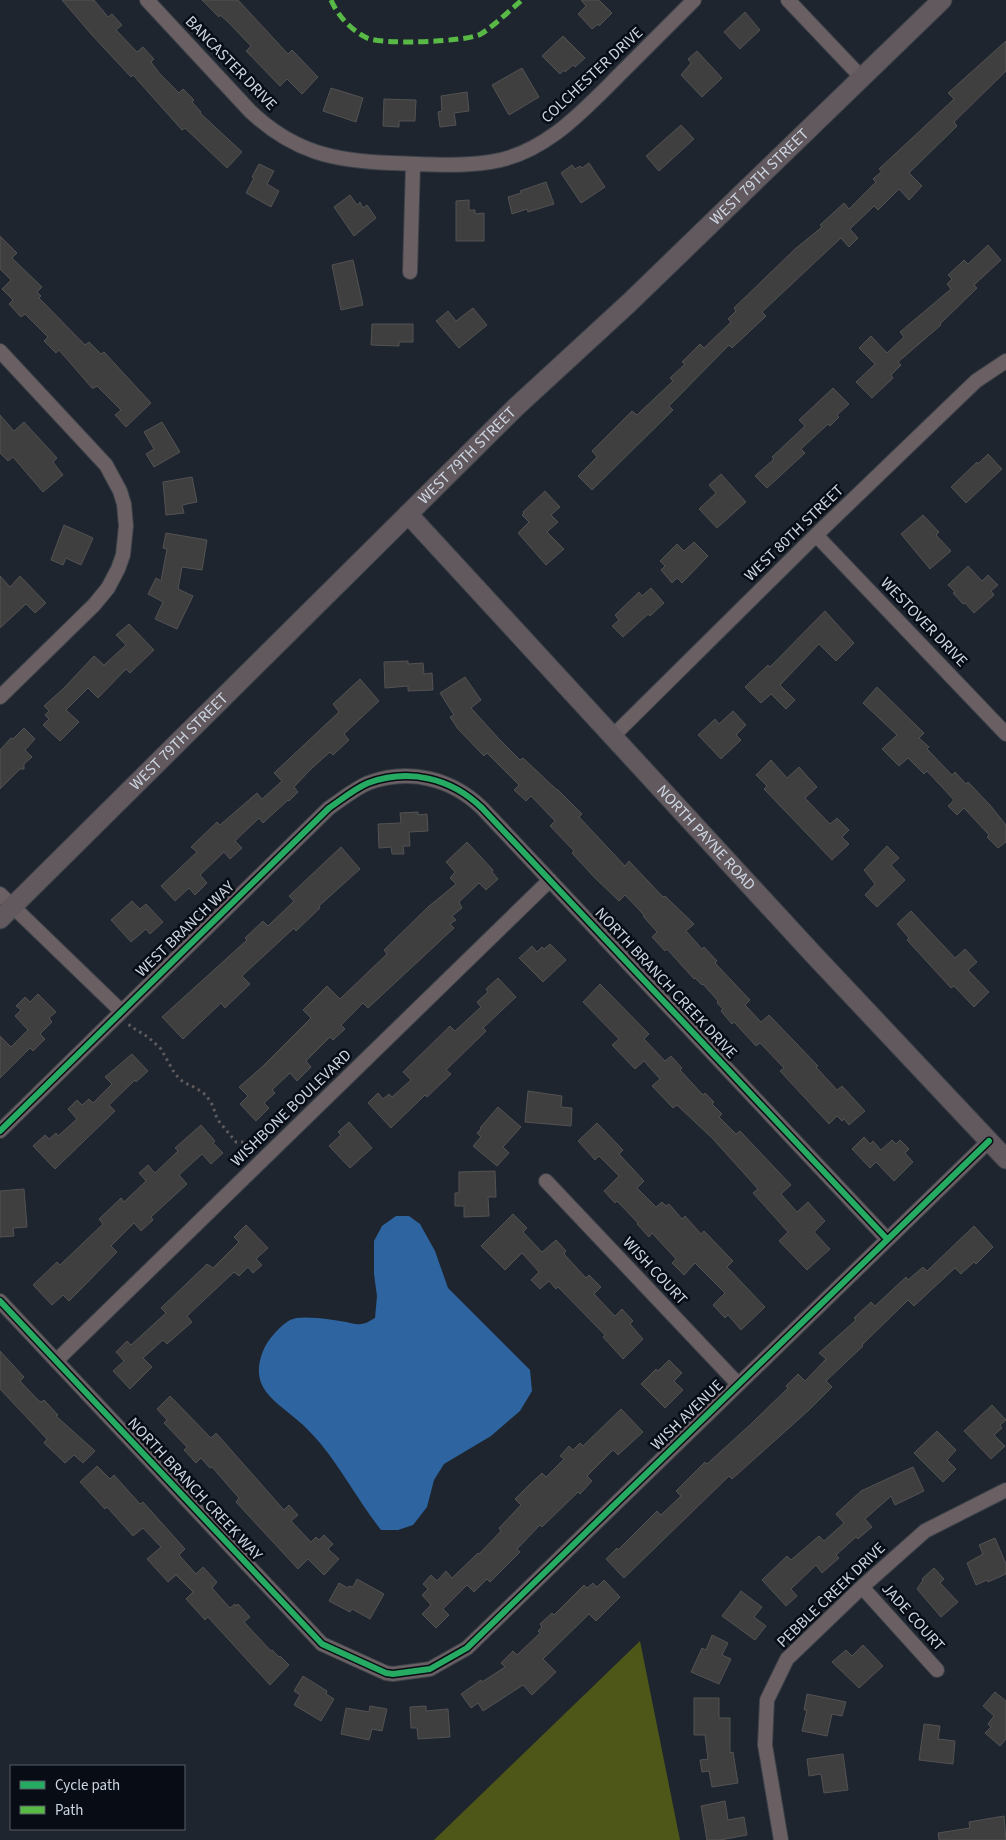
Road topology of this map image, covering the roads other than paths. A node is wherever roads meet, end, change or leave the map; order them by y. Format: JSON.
{"nodes":[{"id":1,"x":147,"y":0,"type":"edge"},
{"id":2,"x":694,"y":0,"type":"edge"},
{"id":3,"x":788,"y":0,"type":"edge"},
{"id":4,"x":942,"y":0,"type":"edge"},
{"id":5,"x":862,"y":78,"type":"junction"},
{"id":6,"x":413,"y":164,"type":"junction"},
{"id":7,"x":410,"y":272,"type":"dead end"},
{"id":8,"x":0,"y":351,"type":"edge"},
{"id":9,"x":1006,"y":361,"type":"edge"},
{"id":10,"x":408,"y":514,"type":"junction"},
{"id":11,"x":816,"y":535,"type":"junction"},
{"id":12,"x":0,"y":697,"type":"edge"},
{"id":13,"x":1006,"y":734,"type":"edge"},
{"id":14,"x":612,"y":737,"type":"junction"},
{"id":15,"x":407,"y":776,"type":"joint"},
{"id":16,"x":550,"y":880,"type":"junction"},
{"id":17,"x":4,"y":907,"type":"edge"},
{"id":18,"x":120,"y":1011,"type":"junction"},
{"id":19,"x":0,"y":1131,"type":"edge"},
{"id":20,"x":989,"y":1141,"type":"junction"},
{"id":21,"x":1006,"y":1159,"type":"edge"},
{"id":22,"x":546,"y":1181,"type":"dead end"},
{"id":23,"x":887,"y":1239,"type":"junction"},
{"id":24,"x":0,"y":1301,"type":"edge"},
{"id":25,"x":56,"y":1361,"type":"junction"},
{"id":26,"x":738,"y":1384,"type":"junction"},
{"id":27,"x":1006,"y":1490,"type":"edge"},
{"id":28,"x":862,"y":1587,"type":"junction"},
{"id":29,"x":937,"y":1670,"type":"dead end"},
{"id":30,"x":386,"y":1673,"type":"joint"},
{"id":31,"x":781,"y":1840,"type":"edge"}],
"edges":[{"from":1,"to":6,"type":"street","name":"BANCASTER DRIVE"},
{"from":2,"to":6,"type":"street","name":"COLCHESTER DRIVE"},
{"from":3,"to":5,"type":"street"},
{"from":4,"to":5,"type":"main road","name":"WEST 79TH STREET"},
{"from":5,"to":10,"type":"main road","name":"WEST 79TH STREET"},
{"from":6,"to":7,"type":"street"},
{"from":8,"to":12,"type":"street"},
{"from":9,"to":11,"type":"street","name":"WEST 80TH STREET"},
{"from":10,"to":14,"type":"main road","name":"NORTH PAYNE ROAD"},
{"from":10,"to":17,"type":"main road","name":"WEST 79TH STREET"},
{"from":11,"to":13,"type":"street","name":"WESTOVER DRIVE"},
{"from":11,"to":14,"type":"street","name":"WEST 80TH STREET"},
{"from":14,"to":20,"type":"main road","name":"NORTH PAYNE ROAD"},
{"from":15,"to":16,"type":"street","name":"NORTH BRANCH CREEK DRIVE"},
{"from":15,"to":18,"type":"street","name":"WEST BRANCH WAY"},
{"from":16,"to":23,"type":"street","name":"NORTH BRANCH CREEK DRIVE"},
{"from":16,"to":25,"type":"street","name":"WISHBONE BOULEVARD"},
{"from":17,"to":18,"type":"street"},
{"from":18,"to":19,"type":"street","name":"WEST BRANCH WAY"},
{"from":20,"to":21,"type":"main road","name":"NORTH PAYNE ROAD"},
{"from":20,"to":23,"type":"street","name":"WISH AVENUE"},
{"from":22,"to":26,"type":"street","name":"WISH COURT"},
{"from":23,"to":26,"type":"street","name":"WISH AVENUE"},
{"from":24,"to":25,"type":"street","name":"NORTH BRANCH CREEK WAY"},
{"from":25,"to":30,"type":"street","name":"NORTH BRANCH CREEK WAY"},
{"from":26,"to":30,"type":"street","name":"WISH AVENUE"},
{"from":27,"to":28,"type":"street","name":"PEBBLE CREEK DRIVE"},
{"from":28,"to":29,"type":"street","name":"JADE COURT"},
{"from":28,"to":31,"type":"street","name":"PEBBLE CREEK DRIVE"}]}
